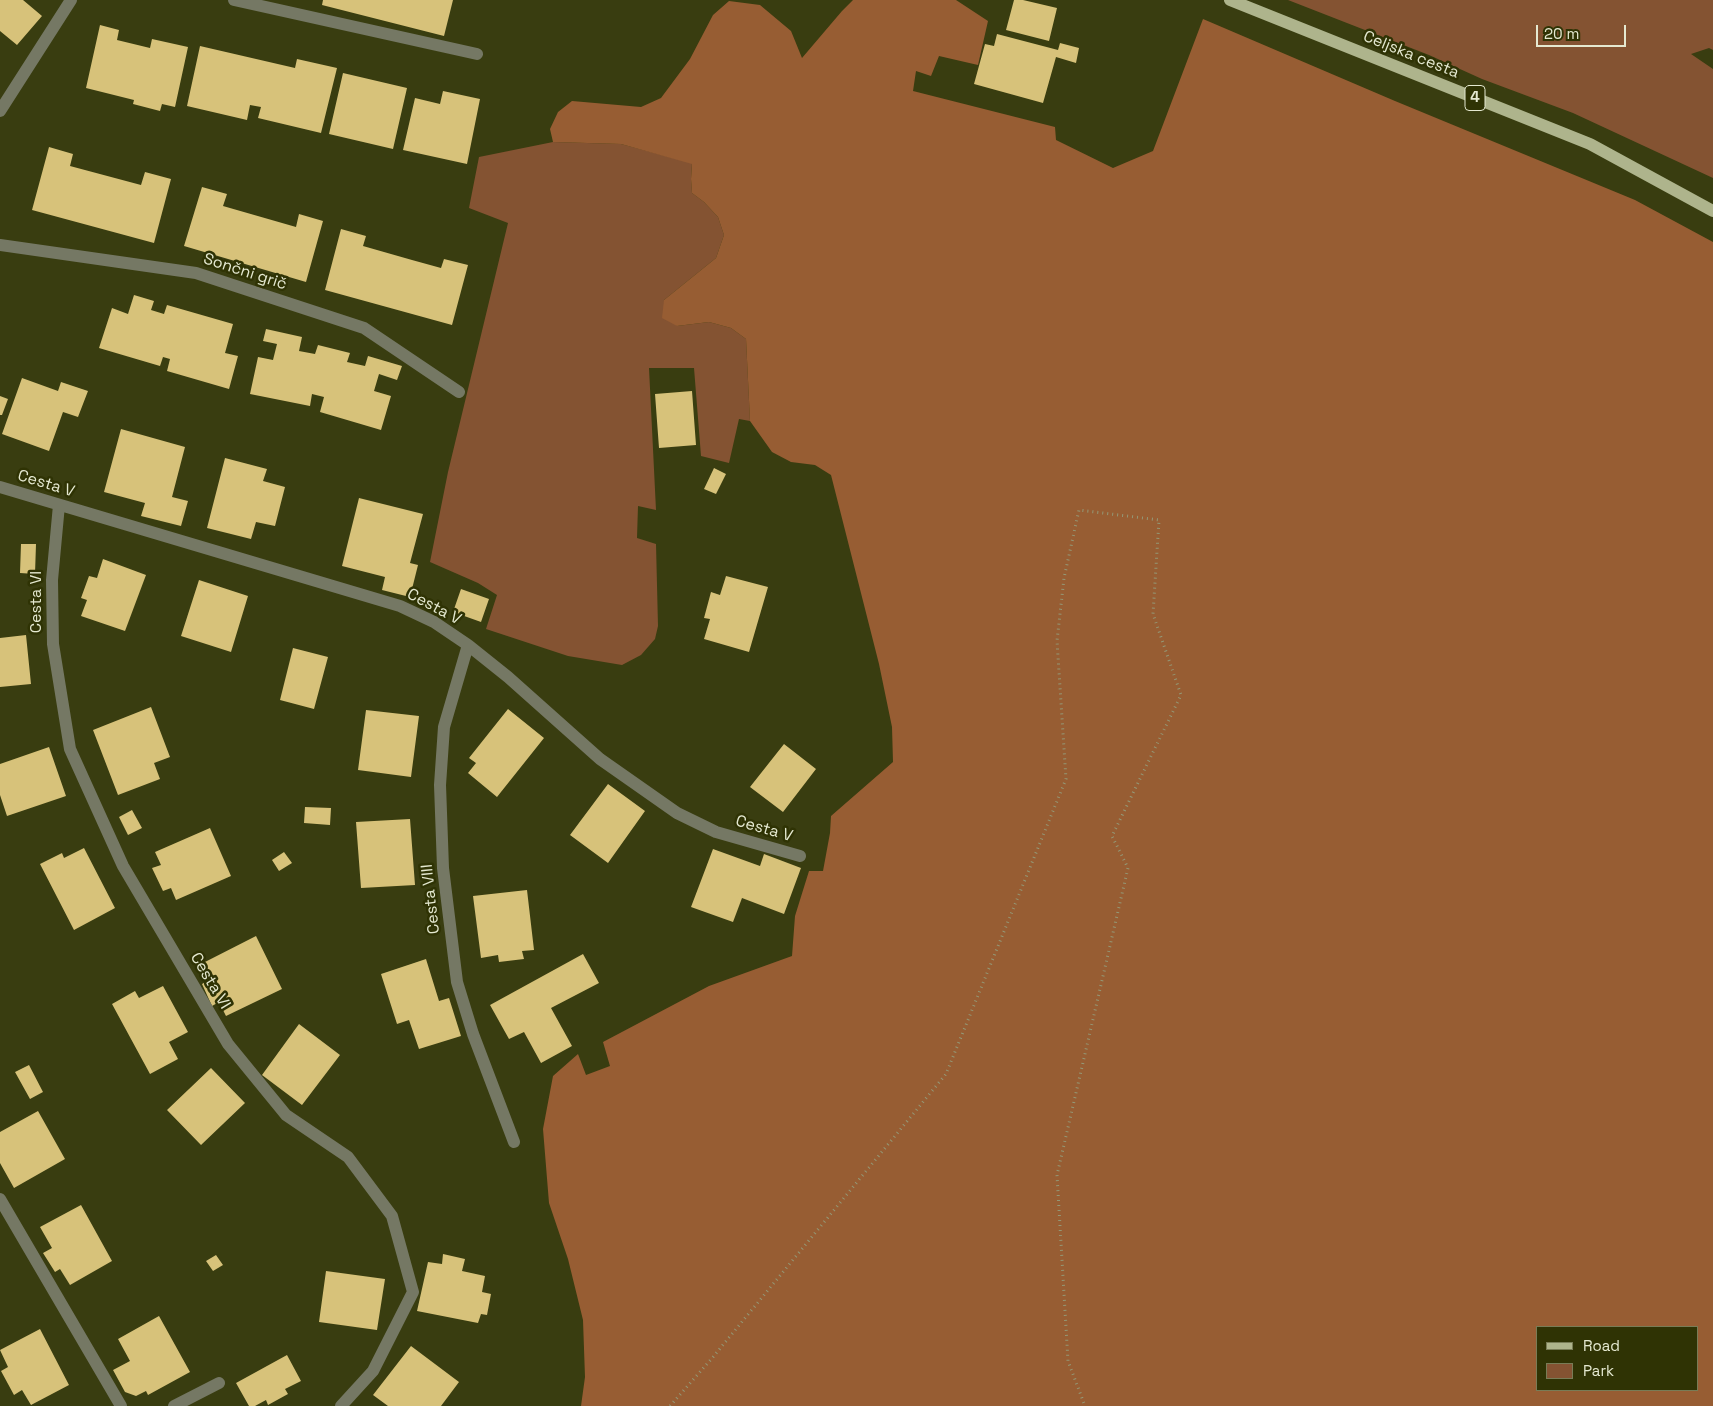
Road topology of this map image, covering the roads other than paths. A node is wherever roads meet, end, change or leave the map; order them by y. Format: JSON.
{"nodes":[{"id":1,"x":71,"y":0,"type":"edge"},
{"id":2,"x":234,"y":0,"type":"edge"},
{"id":3,"x":1230,"y":0,"type":"edge"},
{"id":4,"x":477,"y":54,"type":"dead end"},
{"id":5,"x":0,"y":111,"type":"edge"},
{"id":6,"x":1713,"y":211,"type":"edge"},
{"id":7,"x":0,"y":245,"type":"edge"},
{"id":8,"x":459,"y":392,"type":"dead end"},
{"id":9,"x":0,"y":487,"type":"edge"},
{"id":10,"x":59,"y":505,"type":"junction"},
{"id":11,"x":468,"y":645,"type":"junction"},
{"id":12,"x":800,"y":856,"type":"dead end"},
{"id":13,"x":514,"y":1142,"type":"dead end"},
{"id":14,"x":0,"y":1199,"type":"edge"},
{"id":15,"x":219,"y":1383,"type":"dead end"},
{"id":16,"x":121,"y":1406,"type":"edge"},
{"id":17,"x":174,"y":1406,"type":"edge"},
{"id":18,"x":341,"y":1406,"type":"edge"}],
"edges":[{"from":1,"to":5,"type":"street"},
{"from":2,"to":4,"type":"street"},
{"from":3,"to":6,"type":"main road","name":"Celjska cesta","number":"4"},
{"from":7,"to":8,"type":"street","name":"Sončni grič"},
{"from":9,"to":10,"type":"street","name":"Cesta V"},
{"from":10,"to":11,"type":"street","name":"Cesta V"},
{"from":10,"to":18,"type":"street","name":"Cesta VI"},
{"from":11,"to":12,"type":"street","name":"Cesta V"},
{"from":11,"to":13,"type":"street","name":"Cesta VIII"},
{"from":14,"to":16,"type":"street"},
{"from":15,"to":17,"type":"street"}]}
